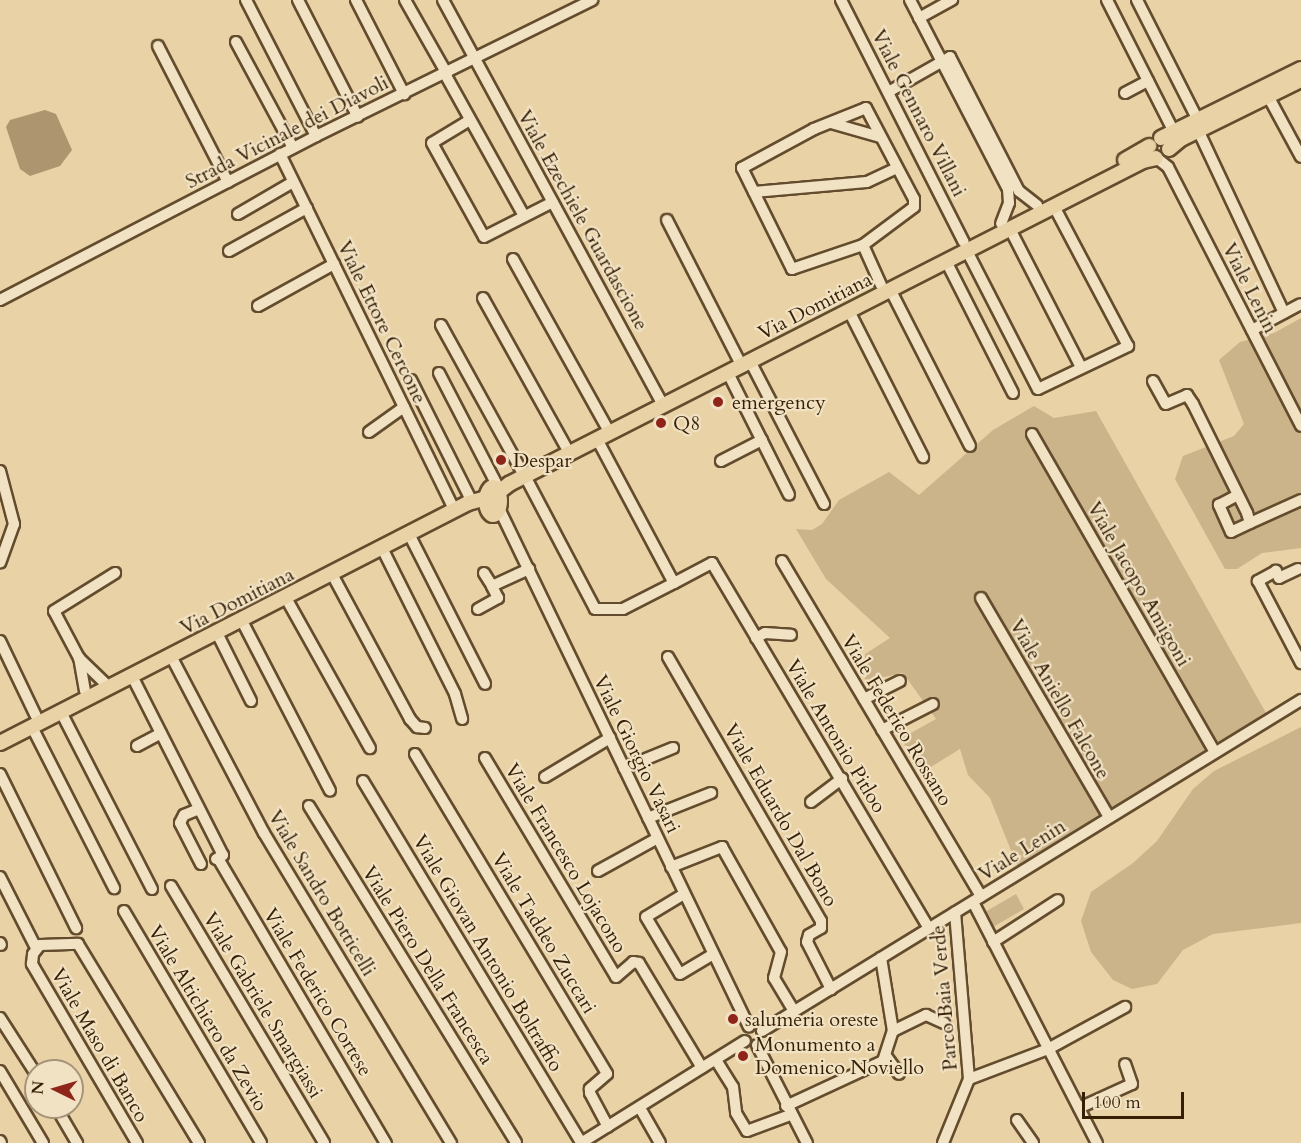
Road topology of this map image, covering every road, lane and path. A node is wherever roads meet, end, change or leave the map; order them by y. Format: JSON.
{"nodes":[{"id":1,"x":246,"y":0,"type":"edge"},
{"id":2,"x":298,"y":0,"type":"edge"},
{"id":3,"x":356,"y":0,"type":"edge"},
{"id":4,"x":405,"y":0,"type":"edge"},
{"id":5,"x":443,"y":0,"type":"edge"},
{"id":6,"x":592,"y":0,"type":"edge"},
{"id":7,"x":841,"y":0,"type":"edge"},
{"id":8,"x":910,"y":0,"type":"edge"},
{"id":9,"x":952,"y":0,"type":"edge"},
{"id":10,"x":1107,"y":0,"type":"edge"},
{"id":11,"x":1137,"y":0,"type":"edge"},
{"id":12,"x":919,"y":18,"type":"junction"},
{"id":13,"x":236,"y":42,"type":"dead end"},
{"id":14,"x":158,"y":46,"type":"dead end"},
{"id":15,"x":475,"y":59,"type":"junction"},
{"id":16,"x":945,"y":60,"type":"junction"},
{"id":17,"x":1301,"y":69,"type":"edge"},
{"id":18,"x":446,"y":74,"type":"junction"},
{"id":19,"x":1301,"y":80,"type":"edge"},
{"id":20,"x":1148,"y":81,"type":"junction"},
{"id":21,"x":890,"y":91,"type":"junction"},
{"id":22,"x":1125,"y":93,"type":"dead end"},
{"id":23,"x":404,"y":94,"type":"junction"},
{"id":24,"x":1268,"y":96,"type":"junction"},
{"id":25,"x":358,"y":117,"type":"junction"},
{"id":26,"x":470,"y":120,"type":"junction"},
{"id":27,"x":831,"y":123,"type":"junction"},
{"id":28,"x":1198,"y":125,"type":"junction"},
{"id":29,"x":316,"y":136,"type":"junction"},
{"id":30,"x":880,"y":137,"type":"junction"},
{"id":31,"x":293,"y":148,"type":"junction"},
{"id":32,"x":1163,"y":150,"type":"junction"},
{"id":33,"x":280,"y":154,"type":"junction"},
{"id":34,"x":1301,"y":157,"type":"edge"},
{"id":35,"x":897,"y":168,"type":"junction"},
{"id":36,"x":228,"y":182,"type":"junction"},
{"id":37,"x":293,"y":182,"type":"junction"},
{"id":38,"x":754,"y":192,"type":"junction"},
{"id":39,"x":553,"y":202,"type":"junction"},
{"id":40,"x":1036,"y":205,"type":"junction"},
{"id":41,"x":1054,"y":206,"type":"junction"},
{"id":42,"x":307,"y":208,"type":"junction"},
{"id":43,"x":238,"y":214,"type":"dead end"},
{"id":44,"x":524,"y":216,"type":"junction"},
{"id":45,"x":667,"y":220,"type":"dead end"},
{"id":46,"x":1005,"y":226,"type":"junction"},
{"id":47,"x":863,"y":245,"type":"junction"},
{"id":48,"x":965,"y":247,"type":"junction"},
{"id":49,"x":229,"y":251,"type":"dead end"},
{"id":50,"x":513,"y":259,"type":"dead end"},
{"id":51,"x":946,"y":261,"type":"junction"},
{"id":52,"x":334,"y":264,"type":"junction"},
{"id":53,"x":886,"y":287,"type":"junction"},
{"id":54,"x":483,"y":298,"type":"dead end"},
{"id":55,"x":0,"y":300,"type":"edge"},
{"id":56,"x":1301,"y":304,"type":"edge"},
{"id":57,"x":258,"y":306,"type":"dead end"},
{"id":58,"x":849,"y":311,"type":"junction"},
{"id":59,"x":1284,"y":313,"type":"junction"},
{"id":60,"x":441,"y":325,"type":"dead end"},
{"id":61,"x":1252,"y":330,"type":"junction"},
{"id":62,"x":744,"y":360,"type":"junction"},
{"id":63,"x":1081,"y":367,"type":"junction"},
{"id":64,"x":439,"y":373,"type":"dead end"},
{"id":65,"x":728,"y":373,"type":"junction"},
{"id":66,"x":411,"y":381,"type":"dead end"},
{"id":67,"x":1153,"y":381,"type":"dead end"},
{"id":68,"x":1013,"y":393,"type":"dead end"},
{"id":69,"x":660,"y":399,"type":"junction"},
{"id":70,"x":404,"y":407,"type":"junction"},
{"id":71,"x":606,"y":426,"type":"junction"},
{"id":72,"x":1301,"y":426,"type":"edge"},
{"id":73,"x":369,"y":432,"type":"dead end"},
{"id":74,"x":1032,"y":434,"type":"dead end"},
{"id":75,"x":597,"y":439,"type":"junction"},
{"id":76,"x":762,"y":440,"type":"junction"},
{"id":77,"x":970,"y":446,"type":"dead end"},
{"id":78,"x":566,"y":447,"type":"junction"},
{"id":79,"x":923,"y":457,"type":"dead end"},
{"id":80,"x":722,"y":462,"type":"dead end"},
{"id":81,"x":0,"y":471,"type":"edge"},
{"id":82,"x":523,"y":473,"type":"junction"},
{"id":83,"x":492,"y":491,"type":"junction"},
{"id":84,"x":789,"y":495,"type":"dead end"},
{"id":85,"x":1238,"y":495,"type":"junction"},
{"id":86,"x":469,"y":496,"type":"junction"},
{"id":87,"x":1301,"y":501,"type":"edge"},
{"id":88,"x":824,"y":504,"type":"dead end"},
{"id":89,"x":452,"y":505,"type":"junction"},
{"id":90,"x":1250,"y":523,"type":"junction"},
{"id":91,"x":410,"y":534,"type":"junction"},
{"id":92,"x":382,"y":548,"type":"junction"},
{"id":93,"x":782,"y":561,"type":"dead end"},
{"id":94,"x":0,"y":563,"type":"edge"},
{"id":95,"x":529,"y":569,"type":"junction"},
{"id":96,"x":1298,"y":569,"type":"dead end"},
{"id":97,"x":115,"y":573,"type":"dead end"},
{"id":98,"x":484,"y":573,"type":"dead end"},
{"id":99,"x":332,"y":574,"type":"junction"},
{"id":100,"x":674,"y":583,"type":"junction"},
{"id":101,"x":492,"y":586,"type":"junction"},
{"id":102,"x":286,"y":598,"type":"junction"},
{"id":103,"x":981,"y":598,"type":"dead end"},
{"id":104,"x":478,"y":609,"type":"dead end"},
{"id":105,"x":242,"y":621,"type":"junction"},
{"id":106,"x":217,"y":633,"type":"junction"},
{"id":107,"x":790,"y":634,"type":"dead end"},
{"id":108,"x":756,"y":638,"type":"junction"},
{"id":109,"x":0,"y":641,"type":"edge"},
{"id":110,"x":171,"y":656,"type":"junction"},
{"id":111,"x":668,"y":657,"type":"dead end"},
{"id":112,"x":80,"y":658,"type":"junction"},
{"id":113,"x":1301,"y":663,"type":"edge"},
{"id":114,"x":132,"y":676,"type":"junction"},
{"id":115,"x":900,"y":681,"type":"dead end"},
{"id":116,"x":104,"y":682,"type":"junction"},
{"id":117,"x":485,"y":684,"type":"dead end"},
{"id":118,"x":85,"y":691,"type":"junction"},
{"id":119,"x":864,"y":699,"type":"junction"},
{"id":120,"x":1301,"y":700,"type":"edge"},
{"id":121,"x":251,"y":701,"type":"dead end"},
{"id":122,"x":933,"y":704,"type":"dead end"},
{"id":123,"x":61,"y":712,"type":"junction"},
{"id":124,"x":462,"y":719,"type":"dead end"},
{"id":125,"x":34,"y":722,"type":"junction"},
{"id":126,"x":425,"y":728,"type":"dead end"},
{"id":127,"x":882,"y":730,"type":"junction"},
{"id":128,"x":161,"y":733,"type":"junction"},
{"id":129,"x":0,"y":734,"type":"edge"},
{"id":130,"x":610,"y":738,"type":"junction"},
{"id":131,"x":0,"y":743,"type":"edge"},
{"id":132,"x":137,"y":746,"type":"dead end"},
{"id":133,"x":369,"y":748,"type":"dead end"},
{"id":134,"x":673,"y":748,"type":"dead end"},
{"id":135,"x":1215,"y":752,"type":"junction"},
{"id":136,"x":415,"y":754,"type":"dead end"},
{"id":137,"x":485,"y":758,"type":"dead end"},
{"id":138,"x":624,"y":768,"type":"junction"},
{"id":139,"x":0,"y":774,"type":"edge"},
{"id":140,"x":545,"y":777,"type":"dead end"},
{"id":141,"x":842,"y":779,"type":"junction"},
{"id":142,"x":363,"y":781,"type":"dead end"},
{"id":143,"x":330,"y":790,"type":"dead end"},
{"id":144,"x":711,"y":793,"type":"dead end"},
{"id":145,"x":811,"y":802,"type":"dead end"},
{"id":146,"x":309,"y":806,"type":"dead end"},
{"id":147,"x":199,"y":809,"type":"junction"},
{"id":148,"x":1109,"y":817,"type":"junction"},
{"id":149,"x":648,"y":818,"type":"junction"},
{"id":150,"x":658,"y":838,"type":"junction"},
{"id":151,"x":201,"y":864,"type":"dead end"},
{"id":152,"x":671,"y":867,"type":"junction"},
{"id":153,"x":598,"y":871,"type":"dead end"},
{"id":154,"x":0,"y":877,"type":"edge"},
{"id":155,"x":171,"y":886,"type":"dead end"},
{"id":156,"x":114,"y":888,"type":"dead end"},
{"id":157,"x":152,"y":889,"type":"dead end"},
{"id":158,"x":684,"y":894,"type":"junction"},
{"id":159,"x":977,"y":899,"type":"junction"},
{"id":160,"x":1058,"y":900,"type":"dead end"},
{"id":161,"x":124,"y":911,"type":"dead end"},
{"id":162,"x":955,"y":913,"type":"junction"},
{"id":163,"x":76,"y":928,"type":"dead end"},
{"id":164,"x":929,"y":928,"type":"junction"},
{"id":165,"x":993,"y":942,"type":"junction"},
{"id":166,"x":36,"y":948,"type":"junction"},
{"id":167,"x":713,"y":954,"type":"junction"},
{"id":168,"x":881,"y":958,"type":"junction"},
{"id":169,"x":831,"y":989,"type":"junction"},
{"id":170,"x":1125,"y":1007,"type":"dead end"},
{"id":171,"x":794,"y":1011,"type":"junction"},
{"id":172,"x":0,"y":1018,"type":"edge"},
{"id":173,"x":944,"y":1023,"type":"dead end"},
{"id":174,"x":749,"y":1027,"type":"junction"},
{"id":175,"x":762,"y":1031,"type":"junction"},
{"id":176,"x":893,"y":1031,"type":"junction"},
{"id":177,"x":745,"y":1041,"type":"junction"},
{"id":178,"x":757,"y":1045,"type":"junction"},
{"id":179,"x":1048,"y":1049,"type":"junction"},
{"id":180,"x":886,"y":1056,"type":"junction"},
{"id":181,"x":26,"y":1059,"type":"edge"},
{"id":182,"x":716,"y":1060,"type":"junction"},
{"id":183,"x":1125,"y":1065,"type":"dead end"},
{"id":184,"x":702,"y":1068,"type":"junction"},
{"id":185,"x":0,"y":1071,"type":"edge"},
{"id":186,"x":899,"y":1074,"type":"dead end"},
{"id":187,"x":969,"y":1079,"type":"junction"},
{"id":188,"x":640,"y":1108,"type":"junction"},
{"id":189,"x":1079,"y":1108,"type":"junction"},
{"id":190,"x":788,"y":1110,"type":"junction"},
{"id":191,"x":63,"y":1119,"type":"edge"},
{"id":192,"x":1017,"y":1120,"type":"dead end"},
{"id":193,"x":608,"y":1127,"type":"junction"},
{"id":194,"x":43,"y":1143,"type":"edge"},
{"id":195,"x":77,"y":1143,"type":"edge"},
{"id":196,"x":137,"y":1143,"type":"edge"},
{"id":197,"x":198,"y":1143,"type":"edge"},
{"id":198,"x":261,"y":1143,"type":"edge"},
{"id":199,"x":324,"y":1143,"type":"edge"},
{"id":200,"x":386,"y":1143,"type":"edge"},
{"id":201,"x":451,"y":1143,"type":"edge"},
{"id":202,"x":516,"y":1143,"type":"edge"},
{"id":203,"x":581,"y":1143,"type":"edge"},
{"id":204,"x":660,"y":1143,"type":"edge"},
{"id":205,"x":807,"y":1143,"type":"edge"},
{"id":206,"x":943,"y":1143,"type":"edge"},
{"id":207,"x":1033,"y":1143,"type":"edge"},
{"id":208,"x":1097,"y":1143,"type":"edge"}],
"edges":[{"from":1,"to":29,"type":"street"},
{"from":2,"to":25,"type":"street"},
{"from":3,"to":23,"type":"street"},
{"from":4,"to":18,"type":"street"},
{"from":5,"to":15,"type":"street","name":"Viale Ezechiele Guardascione"},
{"from":6,"to":15,"type":"street","name":"Strada Vicinale dei Diavoli"},
{"from":7,"to":21,"type":"street","name":"Viale Gennaro Villani"},
{"from":8,"to":12,"type":"street"},
{"from":9,"to":12,"type":"street"},
{"from":10,"to":20,"type":"street","name":"Viale Lenin"},
{"from":11,"to":28,"type":"street"},
{"from":12,"to":16,"type":"street"},
{"from":13,"to":31,"type":"street"},
{"from":14,"to":36,"type":"street"},
{"from":15,"to":18,"type":"street","name":"Strada Vicinale dei Diavoli"},
{"from":15,"to":39,"type":"street","name":"Viale Ezechiele Guardascione"},
{"from":16,"to":21,"type":"street"},
{"from":16,"to":40,"type":"street"},
{"from":16,"to":46,"type":"street"},
{"from":17,"to":28,"type":"main road","name":"Via Domitiana"},
{"from":18,"to":23,"type":"street","name":"Strada Vicinale dei Diavoli"},
{"from":18,"to":26,"type":"street"},
{"from":19,"to":24,"type":"main road","name":"Via Domitiana"},
{"from":20,"to":22,"type":"street"},
{"from":20,"to":32,"type":"street","name":"Viale Lenin"},
{"from":21,"to":48,"type":"street","name":"Viale Gennaro Villani"},
{"from":23,"to":25,"type":"street","name":"Strada Vicinale dei Diavoli"},
{"from":24,"to":28,"type":"main road","name":"Via Domitiana"},
{"from":24,"to":34,"type":"street"},
{"from":25,"to":29,"type":"street","name":"Strada Vicinale dei Diavoli"},
{"from":26,"to":44,"type":"street"},
{"from":26,"to":44,"type":"street"},
{"from":27,"to":30,"type":"street"},
{"from":27,"to":30,"type":"street"},
{"from":27,"to":38,"type":"street"},
{"from":28,"to":32,"type":"main road","name":"Via Domitiana"},
{"from":28,"to":59,"type":"street"},
{"from":29,"to":31,"type":"street","name":"Strada Vicinale dei Diavoli"},
{"from":30,"to":35,"type":"street"},
{"from":31,"to":33,"type":"street","name":"Strada Vicinale dei Diavoli"},
{"from":32,"to":40,"type":"main road","name":"Via Domitiana"},
{"from":32,"to":41,"type":"main road","name":"Via Domitiana"},
{"from":32,"to":61,"type":"street","name":"Viale Lenin"},
{"from":33,"to":36,"type":"street","name":"Strada Vicinale dei Diavoli"},
{"from":33,"to":37,"type":"street","name":"Viale Ettore Cercone"},
{"from":35,"to":38,"type":"street"},
{"from":35,"to":47,"type":"street"},
{"from":36,"to":55,"type":"street","name":"Strada Vicinale dei Diavoli"},
{"from":37,"to":42,"type":"street","name":"Viale Ettore Cercone"},
{"from":37,"to":43,"type":"street"},
{"from":38,"to":47,"type":"street"},
{"from":39,"to":44,"type":"street"},
{"from":39,"to":69,"type":"street","name":"Viale Ezechiele Guardascione"},
{"from":40,"to":46,"type":"main road","name":"Via Domitiana"},
{"from":41,"to":46,"type":"main road","name":"Via Domitiana"},
{"from":41,"to":63,"type":"street"},
{"from":42,"to":49,"type":"street"},
{"from":42,"to":52,"type":"street","name":"Viale Ettore Cercone"},
{"from":45,"to":62,"type":"street"},
{"from":46,"to":48,"type":"main road","name":"Via Domitiana"},
{"from":46,"to":63,"type":"street"},
{"from":47,"to":53,"type":"street"},
{"from":48,"to":51,"type":"main road","name":"Via Domitiana"},
{"from":48,"to":53,"type":"main road","name":"Via Domitiana"},
{"from":48,"to":63,"type":"street","name":"Viale Gennaro Villani"},
{"from":50,"to":71,"type":"street"},
{"from":51,"to":53,"type":"main road","name":"Via Domitiana"},
{"from":51,"to":68,"type":"street"},
{"from":52,"to":57,"type":"street"},
{"from":52,"to":70,"type":"street","name":"Viale Ettore Cercone"},
{"from":53,"to":58,"type":"main road","name":"Via Domitiana"},
{"from":53,"to":62,"type":"main road","name":"Via Domitiana"},
{"from":53,"to":77,"type":"street"},
{"from":54,"to":78,"type":"street"},
{"from":56,"to":59,"type":"street"},
{"from":58,"to":62,"type":"main road","name":"Via Domitiana"},
{"from":58,"to":79,"type":"street"},
{"from":59,"to":61,"type":"street"},
{"from":60,"to":82,"type":"street"},
{"from":61,"to":72,"type":"street","name":"Viale Lenin"},
{"from":62,"to":65,"type":"main road","name":"Via Domitiana"},
{"from":62,"to":69,"type":"main road","name":"Via Domitiana"},
{"from":62,"to":88,"type":"street"},
{"from":64,"to":83,"type":"street","name":"Viale Giorgio Vasari"},
{"from":65,"to":75,"type":"main road","name":"Via Domitiana"},
{"from":65,"to":76,"type":"street"},
{"from":66,"to":86,"type":"street"},
{"from":67,"to":85,"type":"street"},
{"from":69,"to":71,"type":"main road","name":"Via Domitiana"},
{"from":70,"to":73,"type":"street"},
{"from":70,"to":89,"type":"street","name":"Viale Ettore Cercone"},
{"from":71,"to":78,"type":"main road","name":"Via Domitiana"},
{"from":74,"to":135,"type":"street","name":"Viale Jacopo Amigoni"},
{"from":75,"to":82,"type":"main road","name":"Via Domitiana"},
{"from":75,"to":100,"type":"street"},
{"from":76,"to":80,"type":"street"},
{"from":76,"to":84,"type":"street"},
{"from":78,"to":82,"type":"main road","name":"Via Domitiana"},
{"from":81,"to":94,"type":"street"},
{"from":82,"to":83,"type":"main road","name":"Via Domitiana"},
{"from":82,"to":100,"type":"street"},
{"from":83,"to":86,"type":"main road","name":"Via Domitiana"},
{"from":83,"to":91,"type":"main road","name":"Via Domitiana"},
{"from":83,"to":95,"type":"street","name":"Viale Giorgio Vasari"},
{"from":85,"to":90,"type":"street"},
{"from":85,"to":90,"type":"street"},
{"from":86,"to":89,"type":"main road","name":"Via Domitiana"},
{"from":87,"to":90,"type":"street"},
{"from":89,"to":116,"type":"main road","name":"Via Domitiana"},
{"from":91,"to":92,"type":"main road","name":"Via Domitiana"},
{"from":91,"to":117,"type":"street"},
{"from":92,"to":99,"type":"main road","name":"Via Domitiana"},
{"from":92,"to":124,"type":"street"},
{"from":93,"to":119,"type":"street","name":"Viale Federico Rossano"},
{"from":95,"to":101,"type":"street"},
{"from":95,"to":130,"type":"street","name":"Viale Giorgio Vasari"},
{"from":96,"to":113,"type":"street"},
{"from":97,"to":112,"type":"street"},
{"from":98,"to":101,"type":"street"},
{"from":99,"to":102,"type":"main road","name":"Via Domitiana"},
{"from":99,"to":126,"type":"street"},
{"from":100,"to":108,"type":"street","name":"Viale Antonio Pitloo"},
{"from":101,"to":104,"type":"street"},
{"from":102,"to":105,"type":"main road","name":"Via Domitiana"},
{"from":102,"to":133,"type":"street"},
{"from":103,"to":148,"type":"street","name":"Viale Aniello Falcone"},
{"from":105,"to":106,"type":"main road","name":"Via Domitiana"},
{"from":105,"to":143,"type":"street"},
{"from":106,"to":110,"type":"main road","name":"Via Domitiana"},
{"from":106,"to":121,"type":"street"},
{"from":107,"to":108,"type":"street"},
{"from":108,"to":141,"type":"street","name":"Viale Antonio Pitloo"},
{"from":109,"to":125,"type":"street"},
{"from":110,"to":114,"type":"main road","name":"Via Domitiana"},
{"from":110,"to":201,"type":"street","name":"Viale Sandro Botticelli"},
{"from":111,"to":169,"type":"street","name":"Viale Eduardo Dal Bono"},
{"from":112,"to":116,"type":"street"},
{"from":112,"to":118,"type":"street"},
{"from":114,"to":123,"type":"main road","name":"Via Domitiana"},
{"from":114,"to":128,"type":"street"},
{"from":115,"to":119,"type":"street"},
{"from":116,"to":118,"type":"main road","name":"Via Domitiana"},
{"from":118,"to":125,"type":"main road","name":"Via Domitiana"},
{"from":119,"to":127,"type":"street","name":"Viale Federico Rossano"},
{"from":120,"to":135,"type":"street","name":"Viale Lenin"},
{"from":122,"to":127,"type":"street"},
{"from":123,"to":125,"type":"main road","name":"Via Domitiana"},
{"from":123,"to":157,"type":"street"},
{"from":125,"to":129,"type":"main road","name":"Via Domitiana"},
{"from":125,"to":131,"type":"main road","name":"Via Domitiana"},
{"from":125,"to":156,"type":"street"},
{"from":127,"to":159,"type":"street","name":"Viale Federico Rossano"},
{"from":128,"to":132,"type":"street"},
{"from":128,"to":147,"type":"street"},
{"from":130,"to":138,"type":"street","name":"Viale Giorgio Vasari"},
{"from":130,"to":140,"type":"street"},
{"from":134,"to":138,"type":"street"},
{"from":135,"to":148,"type":"street","name":"Viale Lenin"},
{"from":136,"to":193,"type":"street","name":"Viale Taddeo Zuccari"},
{"from":137,"to":184,"type":"street","name":"Viale Francesco Lojacono"},
{"from":138,"to":149,"type":"street","name":"Viale Giorgio Vasari"},
{"from":139,"to":163,"type":"street"},
{"from":141,"to":145,"type":"street"},
{"from":141,"to":164,"type":"street","name":"Viale Antonio Pitloo"},
{"from":142,"to":203,"type":"street","name":"Viale Giovan Antonio Boltraffio"},
{"from":144,"to":149,"type":"street"},
{"from":146,"to":202,"type":"street","name":"Viale Piero Della Francesca"},
{"from":147,"to":151,"type":"street"},
{"from":147,"to":200,"type":"street","name":"Viale Federico Cortese"},
{"from":148,"to":159,"type":"street","name":"Viale Lenin"},
{"from":149,"to":150,"type":"street","name":"Viale Giorgio Vasari"},
{"from":150,"to":152,"type":"street","name":"Viale Giorgio Vasari"},
{"from":150,"to":153,"type":"street"},
{"from":152,"to":158,"type":"street","name":"Viale Giorgio Vasari"},
{"from":152,"to":171,"type":"street"},
{"from":154,"to":166,"type":"street"},
{"from":155,"to":199,"type":"street","name":"Viale Gabriele Smargiassi"},
{"from":158,"to":167,"type":"street","name":"Viale Giorgio Vasari"},
{"from":158,"to":167,"type":"street"},
{"from":159,"to":162,"type":"street","name":"Viale Lenin"},
{"from":159,"to":165,"type":"street"},
{"from":160,"to":165,"type":"street"},
{"from":161,"to":198,"type":"street","name":"Viale Altichiero da Zevio"},
{"from":162,"to":164,"type":"street","name":"Viale Lenin"},
{"from":162,"to":187,"type":"street","name":"Parco Baia Verde"},
{"from":164,"to":168,"type":"street","name":"Viale Lenin"},
{"from":165,"to":179,"type":"street"},
{"from":166,"to":196,"type":"street","name":"Viale Maso di Banco"},
{"from":166,"to":197,"type":"street","name":"Viale Maso di Banco"},
{"from":167,"to":174,"type":"street","name":"Viale Giorgio Vasari"},
{"from":168,"to":169,"type":"street","name":"Viale Lenin"},
{"from":168,"to":176,"type":"street"},
{"from":169,"to":171,"type":"street","name":"Viale Lenin"},
{"from":170,"to":179,"type":"street","name":"Parco Baia Verde"},
{"from":171,"to":175,"type":"street","name":"Viale Lenin"},
{"from":172,"to":181,"type":"street"},
{"from":173,"to":176,"type":"street"},
{"from":174,"to":175,"type":"street"},
{"from":174,"to":177,"type":"street"},
{"from":175,"to":178,"type":"street"},
{"from":176,"to":180,"type":"street"},
{"from":177,"to":178,"type":"street"},
{"from":177,"to":182,"type":"street"},
{"from":178,"to":190,"type":"street"},
{"from":179,"to":187,"type":"street","name":"Parco Baia Verde"},
{"from":179,"to":189,"type":"street"},
{"from":180,"to":186,"type":"street"},
{"from":180,"to":190,"type":"street"},
{"from":182,"to":184,"type":"street"},
{"from":182,"to":190,"type":"street"},
{"from":183,"to":189,"type":"street"},
{"from":184,"to":188,"type":"street"},
{"from":185,"to":194,"type":"street"},
{"from":187,"to":206,"type":"street","name":"Parco Baia Verde"},
{"from":188,"to":193,"type":"street"},
{"from":188,"to":204,"type":"street"},
{"from":189,"to":208,"type":"street"},
{"from":190,"to":205,"type":"street"},
{"from":191,"to":195,"type":"street"},
{"from":192,"to":207,"type":"street"},
{"from":193,"to":203,"type":"street"}]}
